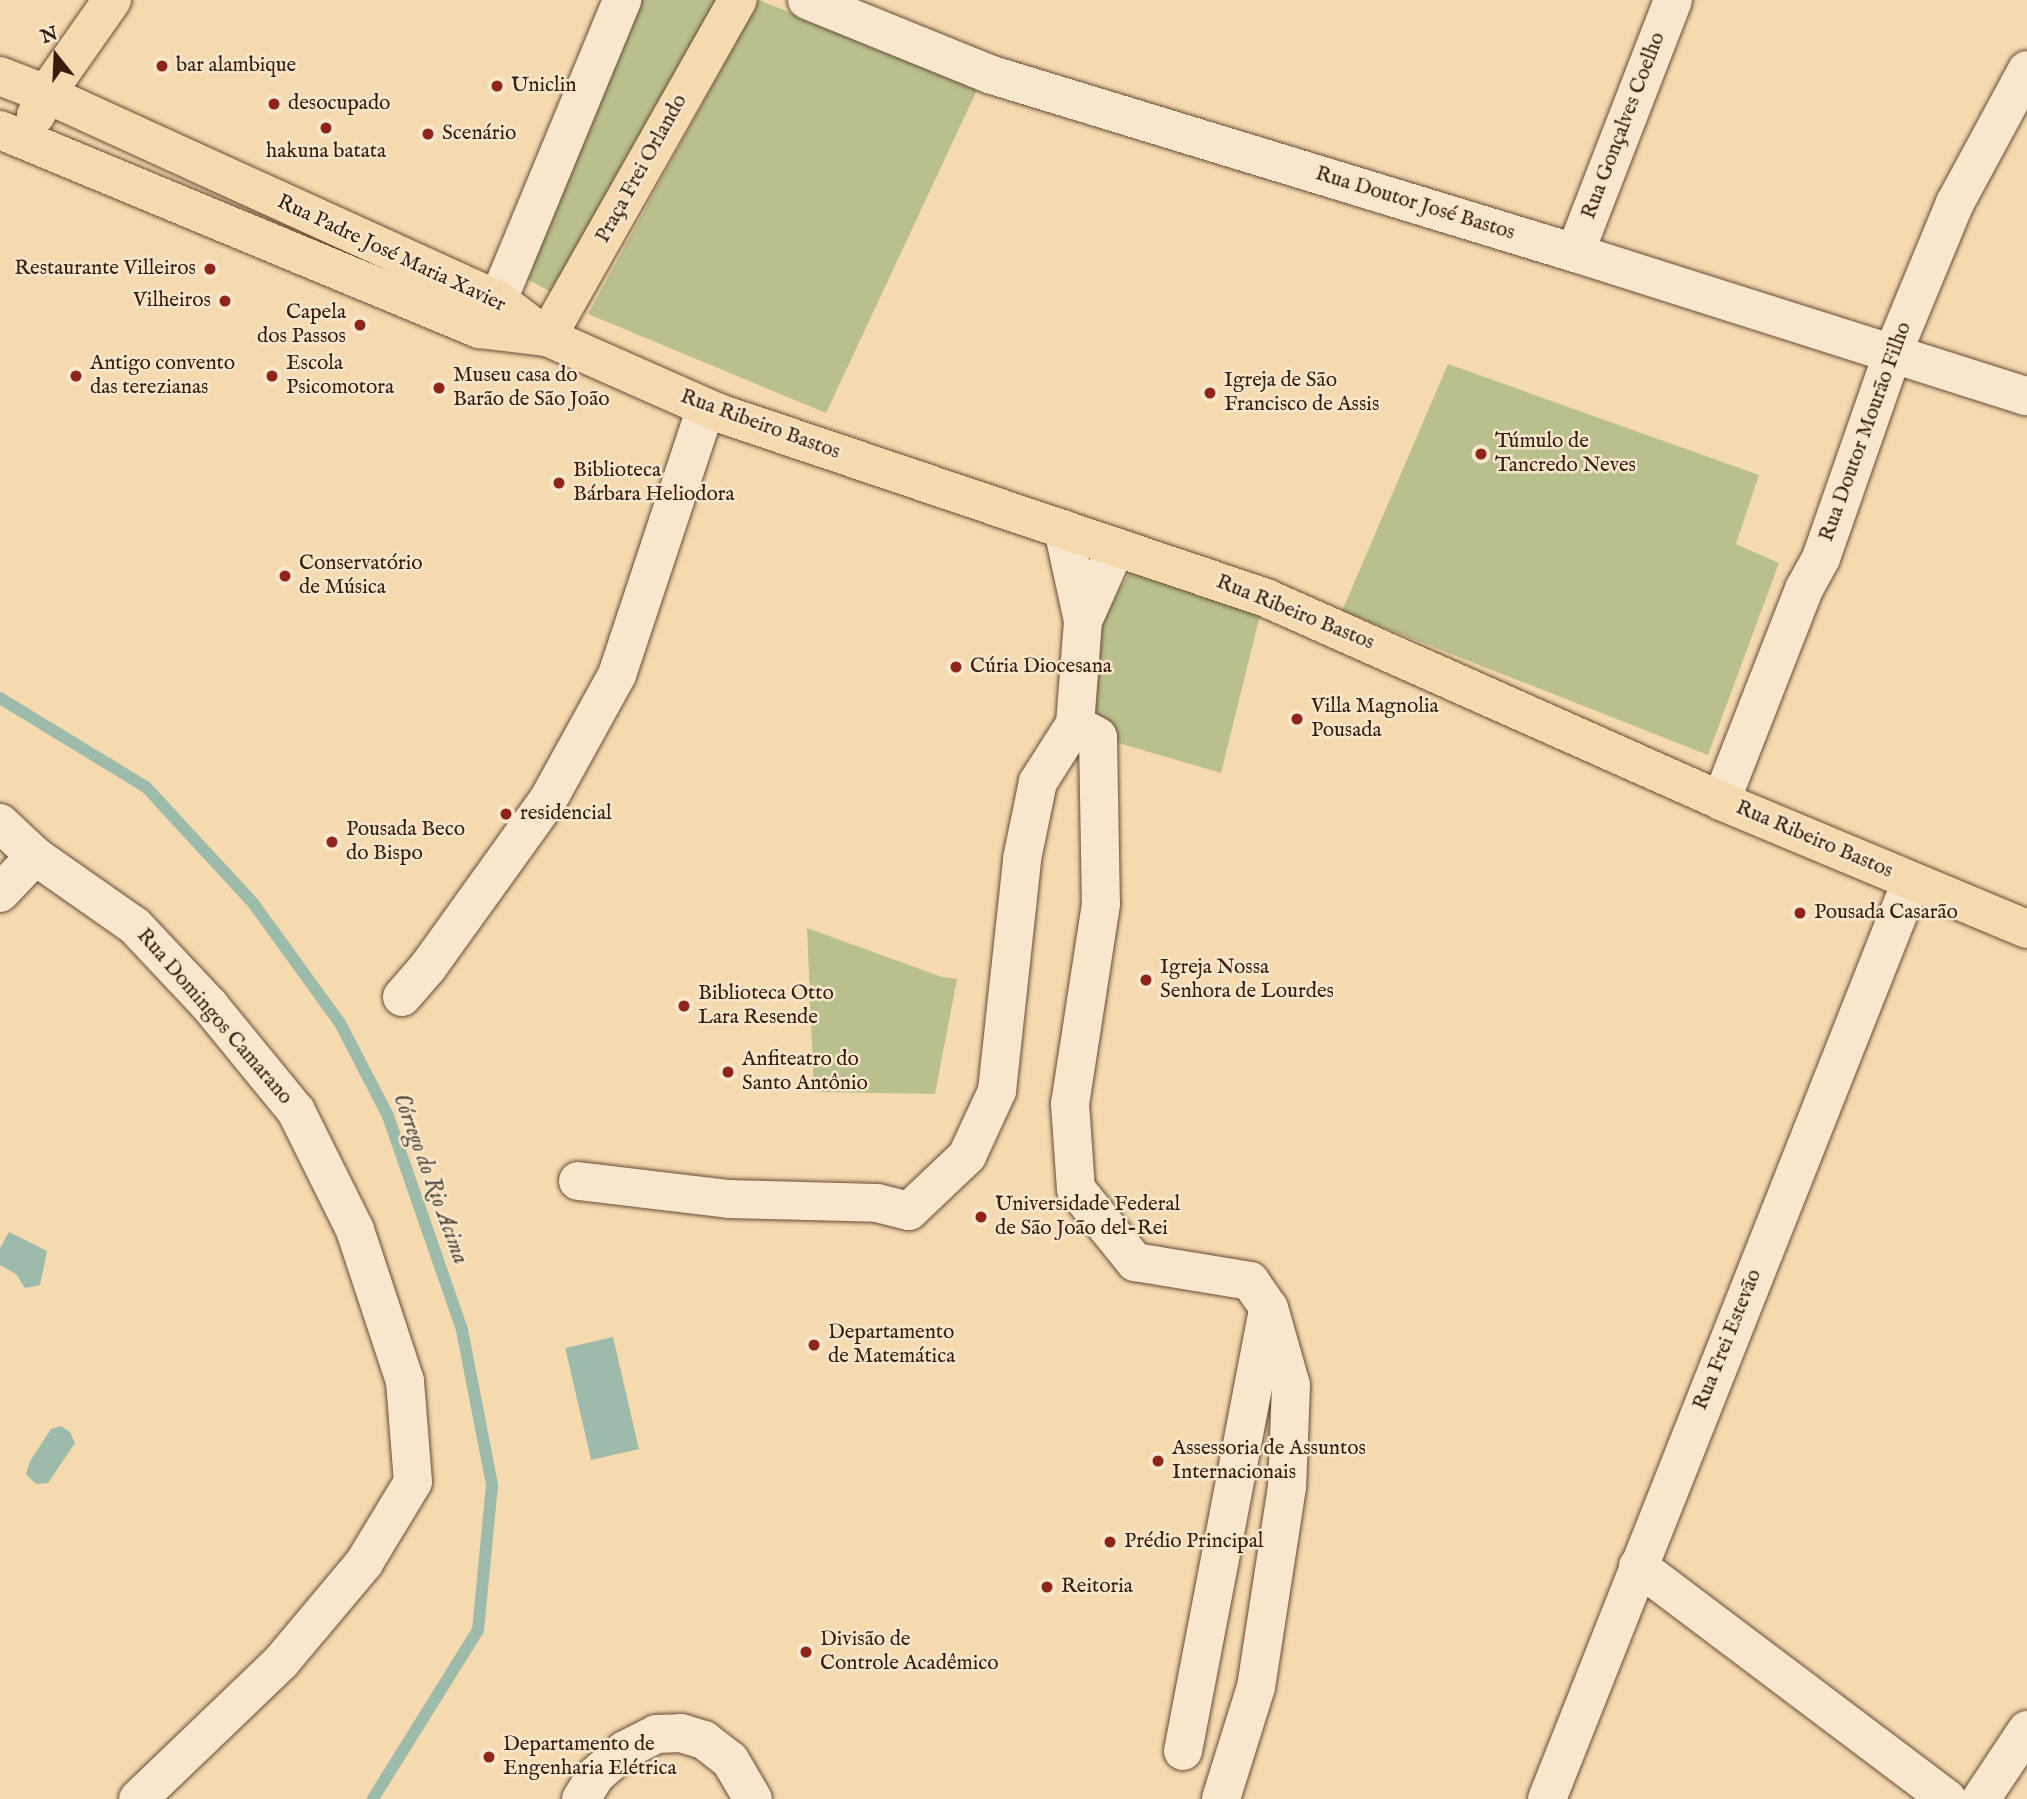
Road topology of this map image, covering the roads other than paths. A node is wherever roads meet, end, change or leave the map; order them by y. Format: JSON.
{"nodes":[{"id":1,"x":112,"y":0,"type":"edge"},
{"id":2,"x":622,"y":0,"type":"edge"},
{"id":3,"x":738,"y":0,"type":"edge"},
{"id":4,"x":807,"y":0,"type":"edge"},
{"id":5,"x":1673,"y":0,"type":"edge"},
{"id":6,"x":2027,"y":70,"type":"edge"},
{"id":7,"x":0,"y":76,"type":"edge"},
{"id":8,"x":46,"y":94,"type":"junction"},
{"id":9,"x":12,"y":135,"type":"edge"},
{"id":10,"x":1575,"y":253,"type":"junction"},
{"id":11,"x":488,"y":315,"type":"junction"},
{"id":12,"x":547,"y":338,"type":"junction"},
{"id":13,"x":1892,"y":355,"type":"junction"},
{"id":14,"x":2027,"y":396,"type":"edge"},
{"id":15,"x":706,"y":408,"type":"junction"},
{"id":16,"x":1063,"y":529,"type":"junction"},
{"id":17,"x":1116,"y":547,"type":"junction"},
{"id":18,"x":1083,"y":621,"type":"junction"},
{"id":19,"x":1075,"y":724,"type":"junction"},
{"id":20,"x":1721,"y":801,"type":"junction"},
{"id":21,"x":0,"y":824,"type":"edge"},
{"id":22,"x":35,"y":856,"type":"junction"},
{"id":23,"x":1911,"y":882,"type":"junction"},
{"id":24,"x":0,"y":893,"type":"edge"},
{"id":25,"x":2027,"y":929,"type":"edge"},
{"id":26,"x":402,"y":997,"type":"dead end"},
{"id":27,"x":578,"y":1181,"type":"dead end"},
{"id":28,"x":1269,"y":1308,"type":"junction"},
{"id":29,"x":1638,"y":1566,"type":"junction"},
{"id":30,"x":2027,"y":1730,"type":"edge"},
{"id":31,"x":1183,"y":1751,"type":"dead end"},
{"id":32,"x":138,"y":1799,"type":"edge"},
{"id":33,"x":581,"y":1799,"type":"edge"},
{"id":34,"x":753,"y":1799,"type":"edge"},
{"id":35,"x":1221,"y":1799,"type":"edge"},
{"id":36,"x":1547,"y":1799,"type":"edge"},
{"id":37,"x":1947,"y":1799,"type":"edge"},
{"id":38,"x":1981,"y":1799,"type":"edge"}],
"edges":[{"from":1,"to":8,"type":"main road"},
{"from":2,"to":11,"type":"street"},
{"from":3,"to":12,"type":"main road","name":"Praça Frei Orlando"},
{"from":4,"to":10,"type":"street","name":"Rua Doutor José Bastos"},
{"from":5,"to":10,"type":"street","name":"Rua Gonçalves Coelho"},
{"from":6,"to":13,"type":"street","name":"Rua Doutor Mourão Filho"},
{"from":7,"to":8,"type":"main road","name":"Rua Padre José Maria Xavier"},
{"from":8,"to":9,"type":"main road"},
{"from":8,"to":11,"type":"main road","name":"Rua Padre José Maria Xavier"},
{"from":9,"to":11,"type":"main road","name":"Rua Padre José Maria Xavier"},
{"from":10,"to":13,"type":"street","name":"Rua Doutor José Bastos"},
{"from":11,"to":12,"type":"main road","name":"Rua Padre José Maria Xavier"},
{"from":12,"to":15,"type":"main road","name":"Rua Ribeiro Bastos"},
{"from":13,"to":14,"type":"street","name":"Rua Doutor José Bastos"},
{"from":13,"to":20,"type":"street","name":"Rua Doutor Mourão Filho"},
{"from":15,"to":16,"type":"main road","name":"Rua Ribeiro Bastos"},
{"from":15,"to":26,"type":"street"},
{"from":16,"to":17,"type":"main road","name":"Rua Ribeiro Bastos"},
{"from":16,"to":18,"type":"street"},
{"from":17,"to":18,"type":"street"},
{"from":17,"to":20,"type":"main road","name":"Rua Ribeiro Bastos"},
{"from":18,"to":19,"type":"street"},
{"from":19,"to":27,"type":"street"},
{"from":19,"to":28,"type":"street"},
{"from":20,"to":23,"type":"main road","name":"Rua Ribeiro Bastos"},
{"from":21,"to":22,"type":"street","name":"Rua Domingos Camarano"},
{"from":22,"to":24,"type":"street"},
{"from":22,"to":32,"type":"street","name":"Rua Domingos Camarano"},
{"from":23,"to":25,"type":"main road","name":"Rua Ribeiro Bastos"},
{"from":23,"to":29,"type":"street","name":"Rua Frei Estevão"},
{"from":28,"to":31,"type":"street"},
{"from":28,"to":35,"type":"street"},
{"from":29,"to":36,"type":"street","name":"Rua Frei Estevão"},
{"from":29,"to":37,"type":"street"},
{"from":30,"to":38,"type":"street"},
{"from":33,"to":34,"type":"street"}]}
